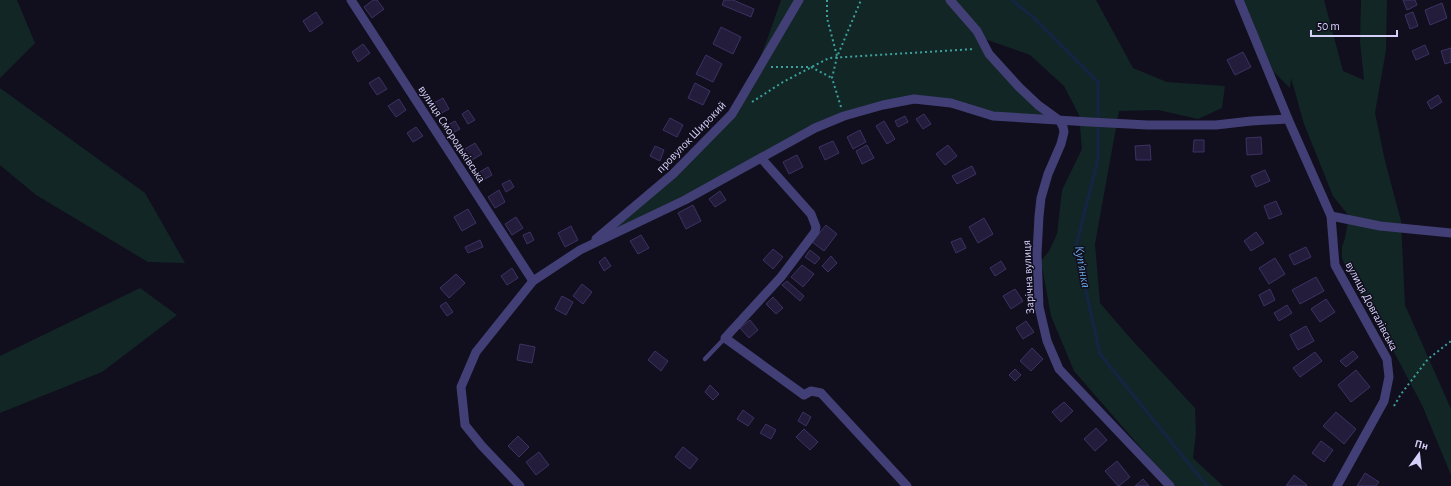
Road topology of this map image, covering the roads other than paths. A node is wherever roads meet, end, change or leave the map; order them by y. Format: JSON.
{"nodes":[{"id":1,"x":351,"y":0,"type":"edge"},
{"id":2,"x":799,"y":0,"type":"edge"},
{"id":3,"x":950,"y":0,"type":"edge"},
{"id":4,"x":1239,"y":0,"type":"edge"},
{"id":5,"x":1288,"y":119,"type":"junction"},
{"id":6,"x":1060,"y":121,"type":"junction"},
{"id":7,"x":761,"y":158,"type":"junction"},
{"id":8,"x":1331,"y":216,"type":"junction"},
{"id":9,"x":1451,"y":233,"type":"edge"},
{"id":10,"x":586,"y":247,"type":"junction"},
{"id":11,"x":533,"y":281,"type":"junction"},
{"id":12,"x":725,"y":338,"type":"junction"},
{"id":13,"x":705,"y":359,"type":"dead end"},
{"id":14,"x":520,"y":486,"type":"edge"},
{"id":15,"x":907,"y":486,"type":"edge"},
{"id":16,"x":1170,"y":486,"type":"edge"},
{"id":17,"x":1337,"y":486,"type":"edge"}],
"edges":[{"from":1,"to":11,"type":"street","name":"вулиця Смородьківська"},
{"from":2,"to":10,"type":"street","name":"провулок Широкий"},
{"from":3,"to":6,"type":"street"},
{"from":4,"to":5,"type":"street","name":"вулиця Довгалівська"},
{"from":5,"to":6,"type":"street"},
{"from":5,"to":8,"type":"street","name":"вулиця Довгалівська"},
{"from":6,"to":7,"type":"street"},
{"from":6,"to":16,"type":"street","name":"Зарічна вулиця"},
{"from":7,"to":10,"type":"street"},
{"from":7,"to":12,"type":"street"},
{"from":8,"to":9,"type":"street"},
{"from":8,"to":17,"type":"street","name":"вулиця Довгалівська"},
{"from":10,"to":11,"type":"street"},
{"from":11,"to":14,"type":"street"},
{"from":12,"to":13,"type":"lane"},
{"from":12,"to":15,"type":"street"}]}
